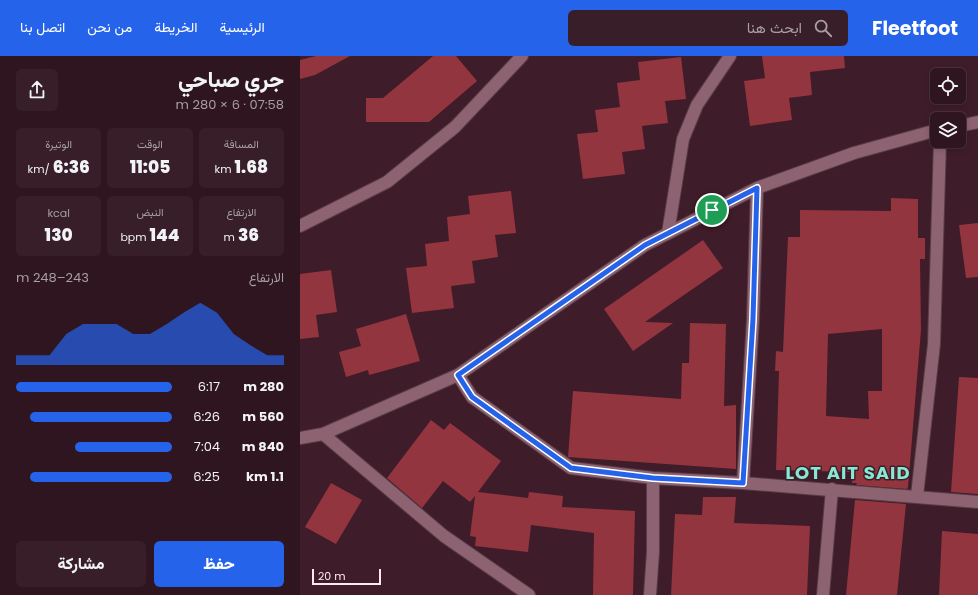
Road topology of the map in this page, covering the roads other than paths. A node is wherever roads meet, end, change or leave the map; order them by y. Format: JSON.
{"nodes":[{"id":1,"x":522,"y":56,"type":"edge"},
{"id":2,"x":730,"y":56,"type":"edge"},
{"id":3,"x":978,"y":122,"type":"edge"},
{"id":4,"x":966,"y":125,"type":"edge"},
{"id":5,"x":930,"y":132,"type":"edge"},
{"id":6,"x":940,"y":148,"type":"edge"},
{"id":7,"x":757,"y":188,"type":"junction"},
{"id":8,"x":300,"y":226,"type":"edge"},
{"id":9,"x":668,"y":233,"type":"junction"},
{"id":10,"x":458,"y":375,"type":"junction"},
{"id":11,"x":323,"y":434,"type":"junction"},
{"id":12,"x":300,"y":438,"type":"edge"},
{"id":13,"x":653,"y":478,"type":"junction"},
{"id":14,"x":743,"y":483,"type":"junction"},
{"id":15,"x":832,"y":490,"type":"junction"},
{"id":16,"x":917,"y":496,"type":"junction"},
{"id":17,"x":978,"y":502,"type":"edge"},
{"id":18,"x":529,"y":595,"type":"edge"},
{"id":19,"x":650,"y":595,"type":"edge"},
{"id":20,"x":823,"y":595,"type":"edge"}],
"edges":[{"from":1,"to":8,"type":"street"},
{"from":2,"to":9,"type":"street"},
{"from":3,"to":4,"type":"street"},
{"from":5,"to":7,"type":"street"},
{"from":6,"to":16,"type":"street"},
{"from":7,"to":9,"type":"street"},
{"from":7,"to":14,"type":"street"},
{"from":9,"to":10,"type":"street"},
{"from":10,"to":11,"type":"street"},
{"from":10,"to":13,"type":"street"},
{"from":11,"to":12,"type":"street"},
{"from":11,"to":18,"type":"street"},
{"from":13,"to":14,"type":"street"},
{"from":13,"to":19,"type":"street"},
{"from":14,"to":15,"type":"street"},
{"from":15,"to":16,"type":"street"},
{"from":15,"to":20,"type":"street"},
{"from":16,"to":17,"type":"street"}]}
